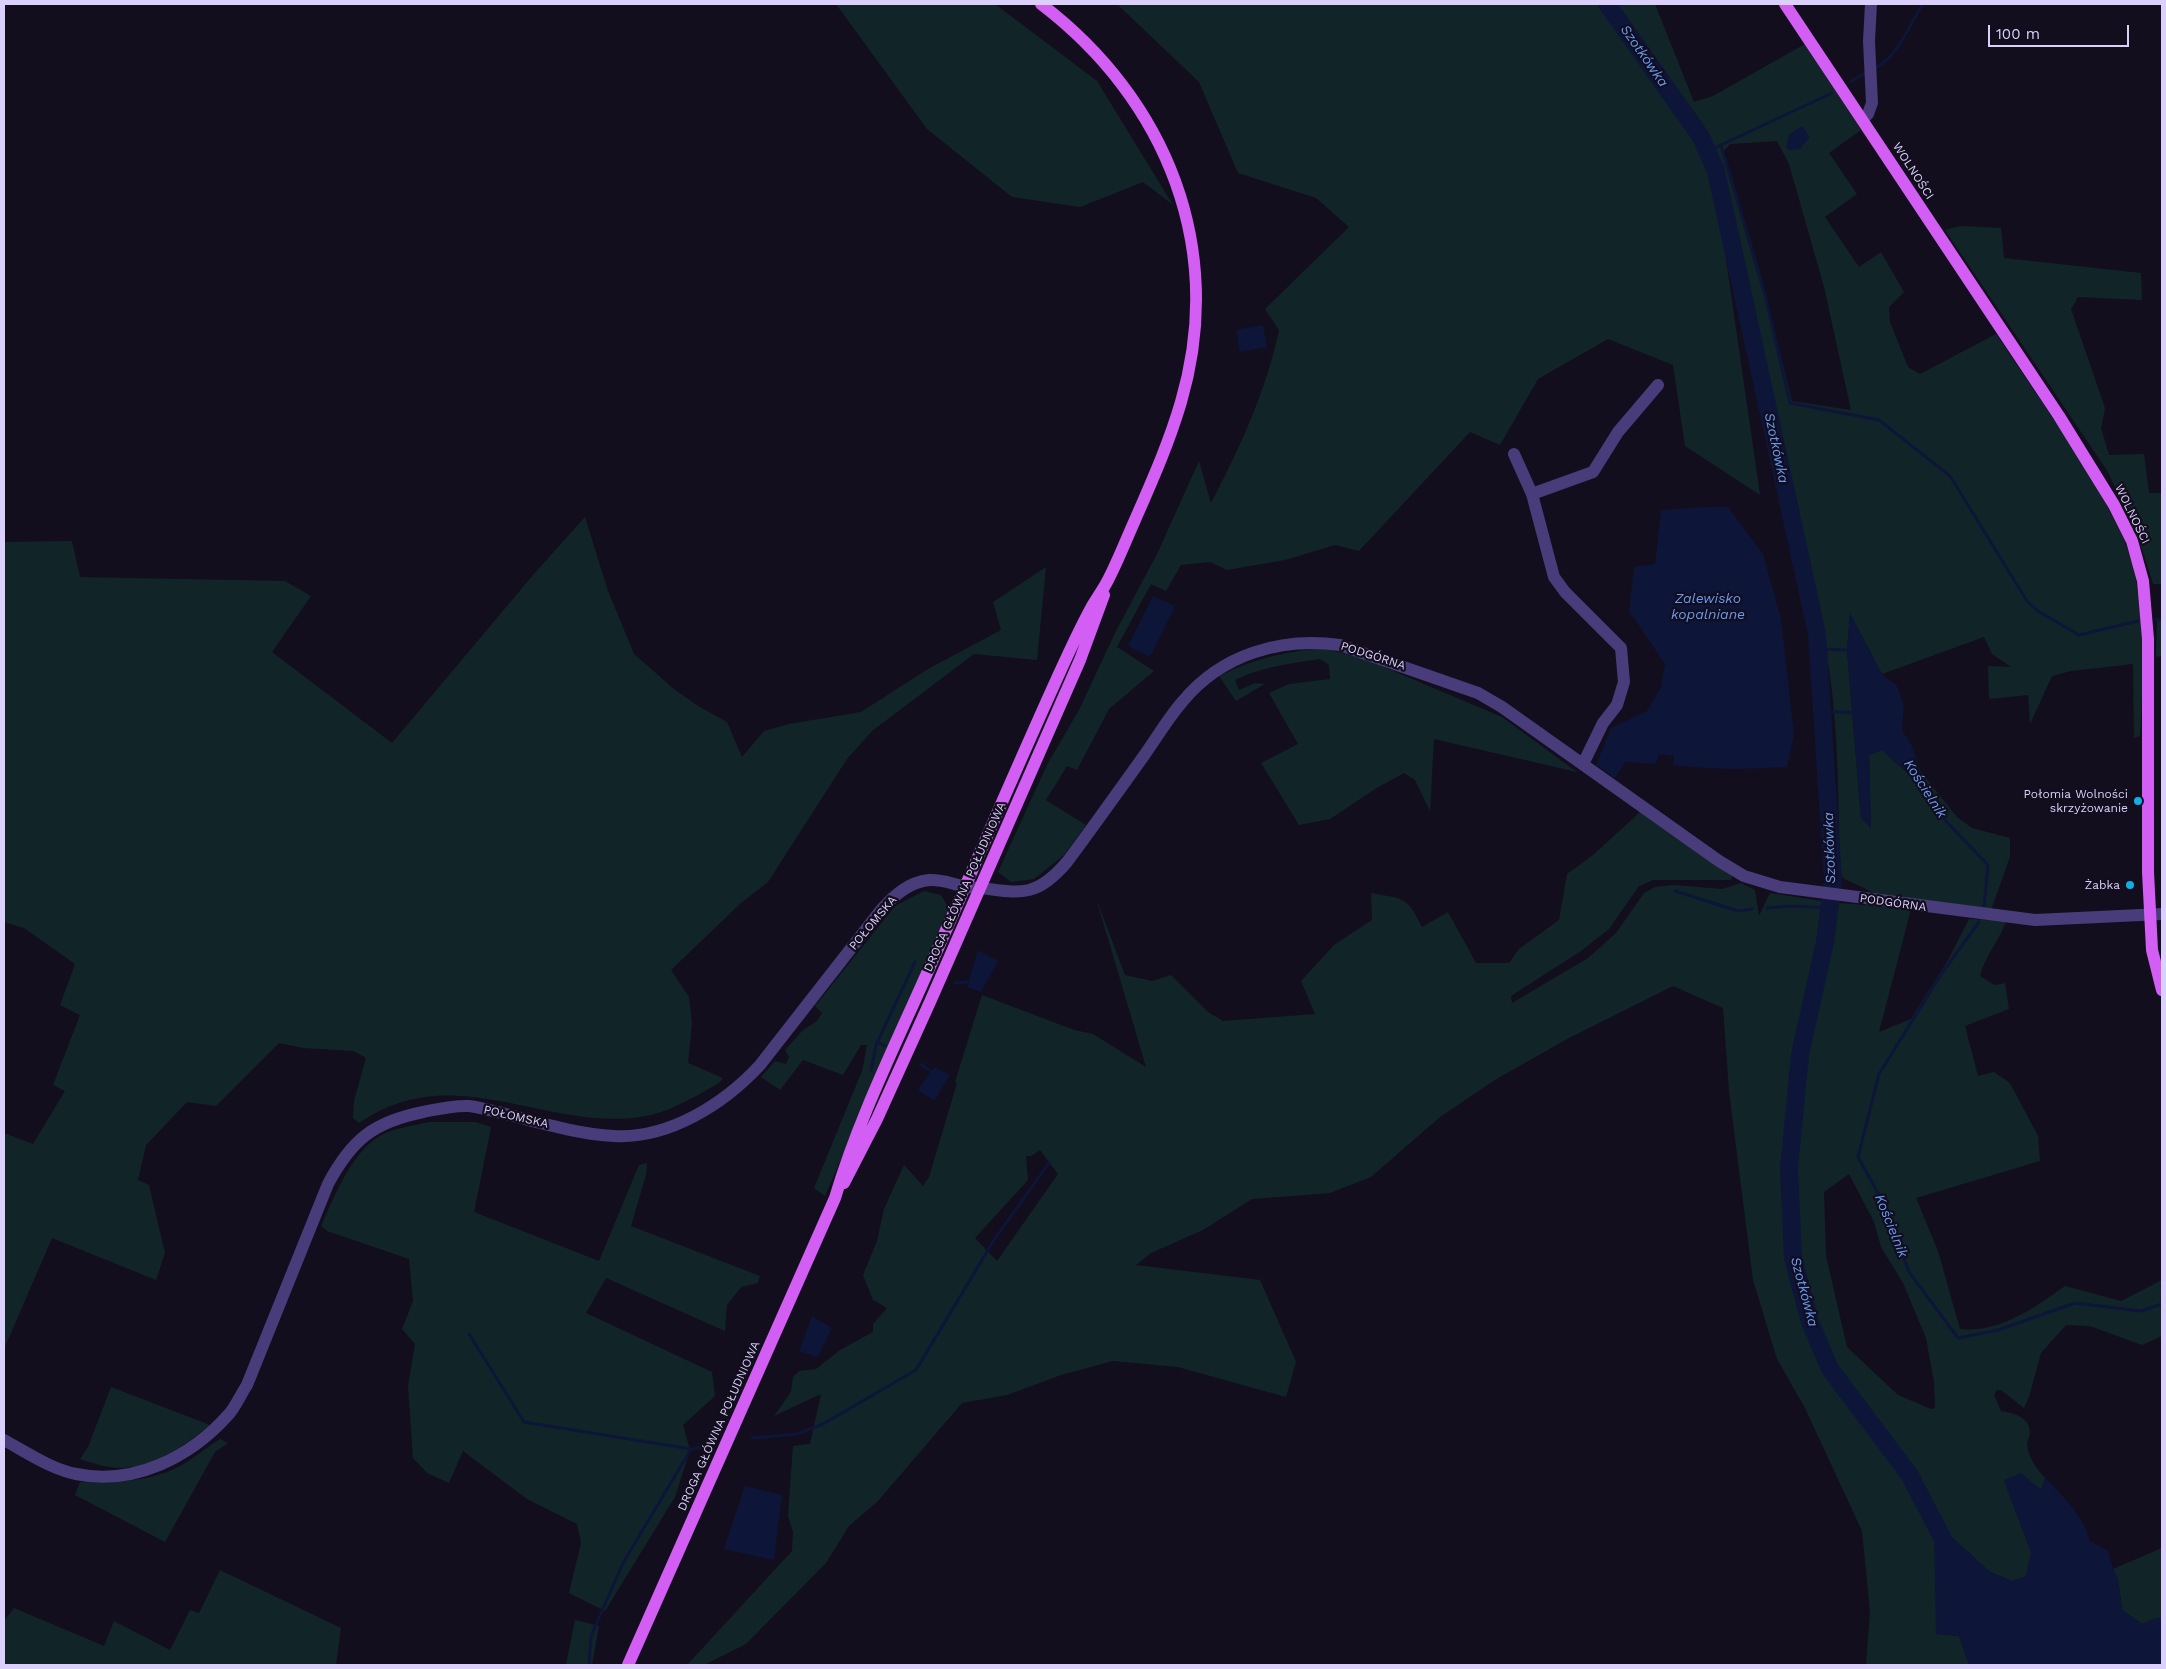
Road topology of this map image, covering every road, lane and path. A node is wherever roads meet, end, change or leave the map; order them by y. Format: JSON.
{"nodes":[{"id":1,"x":1041,"y":4,"type":"edge"},
{"id":2,"x":1785,"y":4,"type":"edge"},
{"id":3,"x":1871,"y":4,"type":"edge"},
{"id":4,"x":1867,"y":113,"type":"junction"},
{"id":5,"x":1658,"y":385,"type":"dead end"},
{"id":6,"x":1514,"y":454,"type":"dead end"},
{"id":7,"x":1532,"y":494,"type":"junction"},
{"id":8,"x":1108,"y":581,"type":"junction"},
{"id":9,"x":1583,"y":764,"type":"junction"},
{"id":10,"x":1097,"y":821,"type":"joint"},
{"id":11,"x":965,"y":887,"type":"junction"},
{"id":12,"x":980,"y":887,"type":"junction"},
{"id":13,"x":2156,"y":914,"type":"edge"},
{"id":14,"x":2162,"y":990,"type":"edge"},
{"id":15,"x":835,"y":1198,"type":"junction"},
{"id":16,"x":4,"y":1440,"type":"edge"},
{"id":17,"x":628,"y":1665,"type":"edge"}],
"edges":[{"from":1,"to":8,"type":"main road","name":"DROGA GŁÓWNA POŁUDNIOWA"},
{"from":2,"to":4,"type":"main road","name":"WOLNOŚCI"},
{"from":3,"to":4,"type":"street"},
{"from":4,"to":13,"type":"main road","name":"WOLNOŚCI"},
{"from":5,"to":7,"type":"street"},
{"from":6,"to":7,"type":"street"},
{"from":7,"to":9,"type":"street"},
{"from":8,"to":11,"type":"main road","name":"DROGA GŁÓWNA POŁUDNIOWA"},
{"from":8,"to":12,"type":"main road","name":"DROGA GŁÓWNA POŁUDNIOWA"},
{"from":9,"to":10,"type":"street","name":"PODGÓRNA"},
{"from":9,"to":13,"type":"street","name":"PODGÓRNA"},
{"from":10,"to":12,"type":"street","name":"POŁOMSKA"},
{"from":11,"to":12,"type":"street","name":"POŁOMSKA"},
{"from":11,"to":15,"type":"main road","name":"DROGA GŁÓWNA POŁUDNIOWA"},
{"from":11,"to":16,"type":"street","name":"POŁOMSKA"},
{"from":12,"to":15,"type":"main road","name":"DROGA GŁÓWNA POŁUDNIOWA"},
{"from":13,"to":14,"type":"main road","name":"WOLNOŚCI"},
{"from":15,"to":17,"type":"main road","name":"DROGA GŁÓWNA POŁUDNIOWA"}]}
